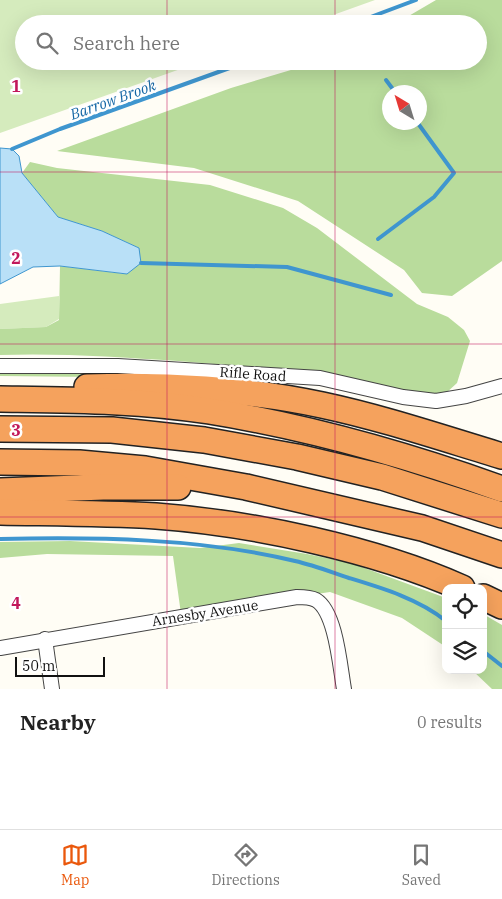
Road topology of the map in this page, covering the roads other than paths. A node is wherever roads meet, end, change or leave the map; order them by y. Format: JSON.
{"nodes":[{"id":1,"x":0,"y":366,"type":"edge"},
{"id":2,"x":502,"y":386,"type":"edge"},
{"id":3,"x":0,"y":394,"type":"edge"},
{"id":4,"x":0,"y":399,"type":"edge"},
{"id":5,"x":129,"y":404,"type":"junction"},
{"id":6,"x":0,"y":429,"type":"edge"},
{"id":7,"x":502,"y":456,"type":"edge"},
{"id":8,"x":0,"y":462,"type":"edge"},
{"id":9,"x":246,"y":487,"type":"junction"},
{"id":10,"x":502,"y":489,"type":"edge"},
{"id":11,"x":0,"y":491,"type":"edge"},
{"id":12,"x":0,"y":512,"type":"edge"},
{"id":13,"x":498,"y":514,"type":"edge"},
{"id":14,"x":502,"y":555,"type":"edge"},
{"id":15,"x":453,"y":584,"type":"edge"},
{"id":16,"x":487,"y":599,"type":"edge"},
{"id":17,"x":502,"y":606,"type":"edge"},
{"id":18,"x":45,"y":640,"type":"junction"},
{"id":19,"x":0,"y":648,"type":"edge"},
{"id":20,"x":52,"y":689,"type":"edge"},
{"id":21,"x":344,"y":689,"type":"edge"}],
"edges":[{"from":1,"to":2,"type":"street","name":"Rifle Road"},
{"from":3,"to":7,"type":"highway"},
{"from":4,"to":5,"type":"highway"},
{"from":5,"to":10,"type":"highway"},
{"from":5,"to":13,"type":"highway"},
{"from":6,"to":13,"type":"highway"},
{"from":8,"to":9,"type":"highway"},
{"from":9,"to":11,"type":"highway"},
{"from":9,"to":14,"type":"highway"},
{"from":12,"to":15,"type":"highway"},
{"from":16,"to":17,"type":"highway"},
{"from":18,"to":19,"type":"street","name":"Arnesby Avenue"},
{"from":18,"to":20,"type":"street"},
{"from":18,"to":21,"type":"street","name":"Arnesby Avenue"}]}
